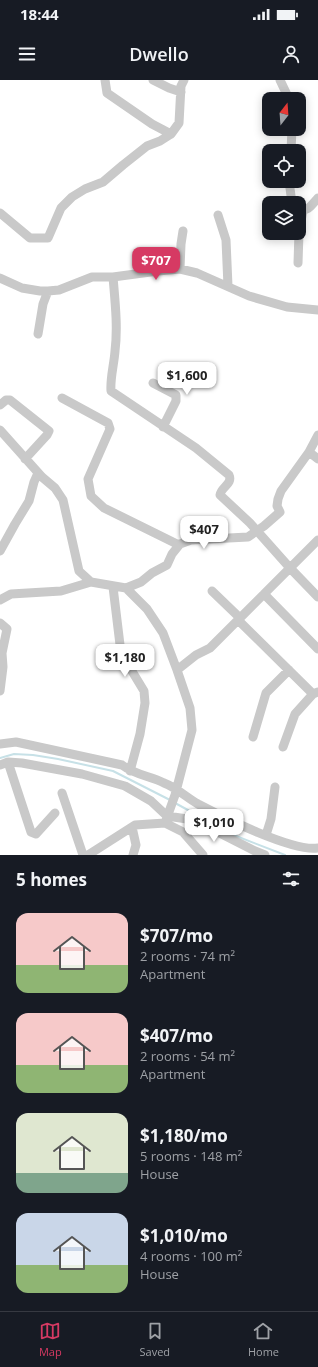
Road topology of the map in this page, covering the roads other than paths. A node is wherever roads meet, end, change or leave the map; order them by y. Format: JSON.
{"nodes":[{"id":1,"x":105,"y":80,"type":"edge"},
{"id":2,"x":153,"y":80,"type":"edge"},
{"id":3,"x":184,"y":80,"type":"edge"},
{"id":4,"x":280,"y":80,"type":"edge"},
{"id":5,"x":180,"y":92,"type":"junction"},
{"id":6,"x":285,"y":92,"type":"edge"},
{"id":7,"x":171,"y":134,"type":"junction"},
{"id":8,"x":318,"y":198,"type":"edge"},
{"id":9,"x":306,"y":208,"type":"edge"},
{"id":10,"x":0,"y":214,"type":"edge"},
{"id":11,"x":218,"y":215,"type":"dead end"},
{"id":12,"x":183,"y":231,"type":"dead end"},
{"id":13,"x":299,"y":240,"type":"edge"},
{"id":14,"x":298,"y":263,"type":"dead end"},
{"id":15,"x":180,"y":269,"type":"junction"},
{"id":16,"x":113,"y":277,"type":"junction"},
{"id":17,"x":0,"y":278,"type":"edge"},
{"id":18,"x":228,"y":286,"type":"junction"},
{"id":19,"x":48,"y":291,"type":"junction"},
{"id":20,"x":318,"y":310,"type":"edge"},
{"id":21,"x":38,"y":334,"type":"dead end"},
{"id":22,"x":153,"y":383,"type":"dead end"},
{"id":23,"x":62,"y":398,"type":"dead end"},
{"id":24,"x":0,"y":405,"type":"edge"},
{"id":25,"x":163,"y":427,"type":"junction"},
{"id":26,"x":0,"y":430,"type":"edge"},
{"id":27,"x":318,"y":434,"type":"edge"},
{"id":28,"x":309,"y":452,"type":"junction"},
{"id":29,"x":26,"y":459,"type":"junction"},
{"id":30,"x":318,"y":459,"type":"edge"},
{"id":31,"x":38,"y":473,"type":"junction"},
{"id":32,"x":257,"y":530,"type":"junction"},
{"id":33,"x":318,"y":540,"type":"edge"},
{"id":34,"x":179,"y":546,"type":"junction"},
{"id":35,"x":0,"y":551,"type":"edge"},
{"id":36,"x":290,"y":568,"type":"junction"},
{"id":37,"x":92,"y":582,"type":"junction"},
{"id":38,"x":113,"y":587,"type":"junction"},
{"id":39,"x":126,"y":588,"type":"junction"},
{"id":40,"x":212,"y":591,"type":"dead end"},
{"id":41,"x":264,"y":594,"type":"junction"},
{"id":42,"x":318,"y":597,"type":"edge"},
{"id":43,"x":0,"y":600,"type":"edge"},
{"id":44,"x":239,"y":619,"type":"junction"},
{"id":45,"x":0,"y":623,"type":"edge"},
{"id":46,"x":318,"y":650,"type":"edge"},
{"id":47,"x":177,"y":670,"type":"junction"},
{"id":48,"x":289,"y":670,"type":"junction"},
{"id":49,"x":0,"y":691,"type":"edge"},
{"id":50,"x":315,"y":693,"type":"edge"},
{"id":51,"x":253,"y":738,"type":"dead end"},
{"id":52,"x":0,"y":744,"type":"edge"},
{"id":53,"x":282,"y":747,"type":"dead end"},
{"id":54,"x":4,"y":764,"type":"edge"},
{"id":55,"x":130,"y":771,"type":"junction"},
{"id":56,"x":275,"y":787,"type":"dead end"},
{"id":57,"x":175,"y":792,"type":"junction"},
{"id":58,"x":62,"y":793,"type":"dead end"},
{"id":59,"x":54,"y":813,"type":"dead end"},
{"id":60,"x":167,"y":816,"type":"junction"},
{"id":61,"x":132,"y":827,"type":"junction"},
{"id":62,"x":266,"y":835,"type":"junction"},
{"id":63,"x":318,"y":848,"type":"edge"},
{"id":64,"x":83,"y":855,"type":"edge"},
{"id":65,"x":88,"y":855,"type":"edge"},
{"id":66,"x":133,"y":855,"type":"edge"},
{"id":67,"x":203,"y":855,"type":"edge"},
{"id":68,"x":265,"y":855,"type":"edge"}],
"edges":[{"from":1,"to":7,"type":"street"},
{"from":2,"to":5,"type":"street"},
{"from":3,"to":5,"type":"street"},
{"from":4,"to":6,"type":"street"},
{"from":5,"to":7,"type":"street"},
{"from":7,"to":10,"type":"street"},
{"from":8,"to":9,"type":"street"},
{"from":11,"to":18,"type":"street"},
{"from":12,"to":15,"type":"street"},
{"from":13,"to":14,"type":"street"},
{"from":15,"to":16,"type":"street"},
{"from":15,"to":18,"type":"street"},
{"from":16,"to":19,"type":"street"},
{"from":16,"to":25,"type":"street"},
{"from":17,"to":19,"type":"street"},
{"from":18,"to":20,"type":"street"},
{"from":19,"to":21,"type":"street"},
{"from":22,"to":25,"type":"street"},
{"from":23,"to":34,"type":"street"},
{"from":24,"to":29,"type":"street"},
{"from":25,"to":32,"type":"street"},
{"from":26,"to":29,"type":"street"},
{"from":27,"to":28,"type":"street"},
{"from":28,"to":30,"type":"street"},
{"from":28,"to":32,"type":"street"},
{"from":29,"to":31,"type":"street"},
{"from":31,"to":35,"type":"street"},
{"from":31,"to":37,"type":"street"},
{"from":32,"to":34,"type":"street"},
{"from":32,"to":36,"type":"street"},
{"from":33,"to":36,"type":"street"},
{"from":34,"to":39,"type":"street"},
{"from":36,"to":41,"type":"street"},
{"from":36,"to":42,"type":"street"},
{"from":37,"to":38,"type":"street"},
{"from":37,"to":43,"type":"street"},
{"from":38,"to":39,"type":"street"},
{"from":38,"to":55,"type":"street"},
{"from":39,"to":47,"type":"street"},
{"from":40,"to":44,"type":"street"},
{"from":41,"to":44,"type":"street"},
{"from":41,"to":46,"type":"street"},
{"from":44,"to":47,"type":"street"},
{"from":44,"to":48,"type":"street"},
{"from":45,"to":49,"type":"street"},
{"from":47,"to":57,"type":"street"},
{"from":48,"to":50,"type":"street"},
{"from":48,"to":51,"type":"street"},
{"from":50,"to":53,"type":"street"},
{"from":52,"to":55,"type":"street"},
{"from":54,"to":59,"type":"street"},
{"from":54,"to":60,"type":"street"},
{"from":55,"to":57,"type":"street"},
{"from":56,"to":62,"type":"street"},
{"from":57,"to":60,"type":"street"},
{"from":57,"to":62,"type":"street"},
{"from":58,"to":64,"type":"street"},
{"from":60,"to":61,"type":"street"},
{"from":60,"to":67,"type":"street"},
{"from":60,"to":68,"type":"street"},
{"from":61,"to":65,"type":"street"},
{"from":61,"to":66,"type":"street"},
{"from":62,"to":63,"type":"street"}]}
